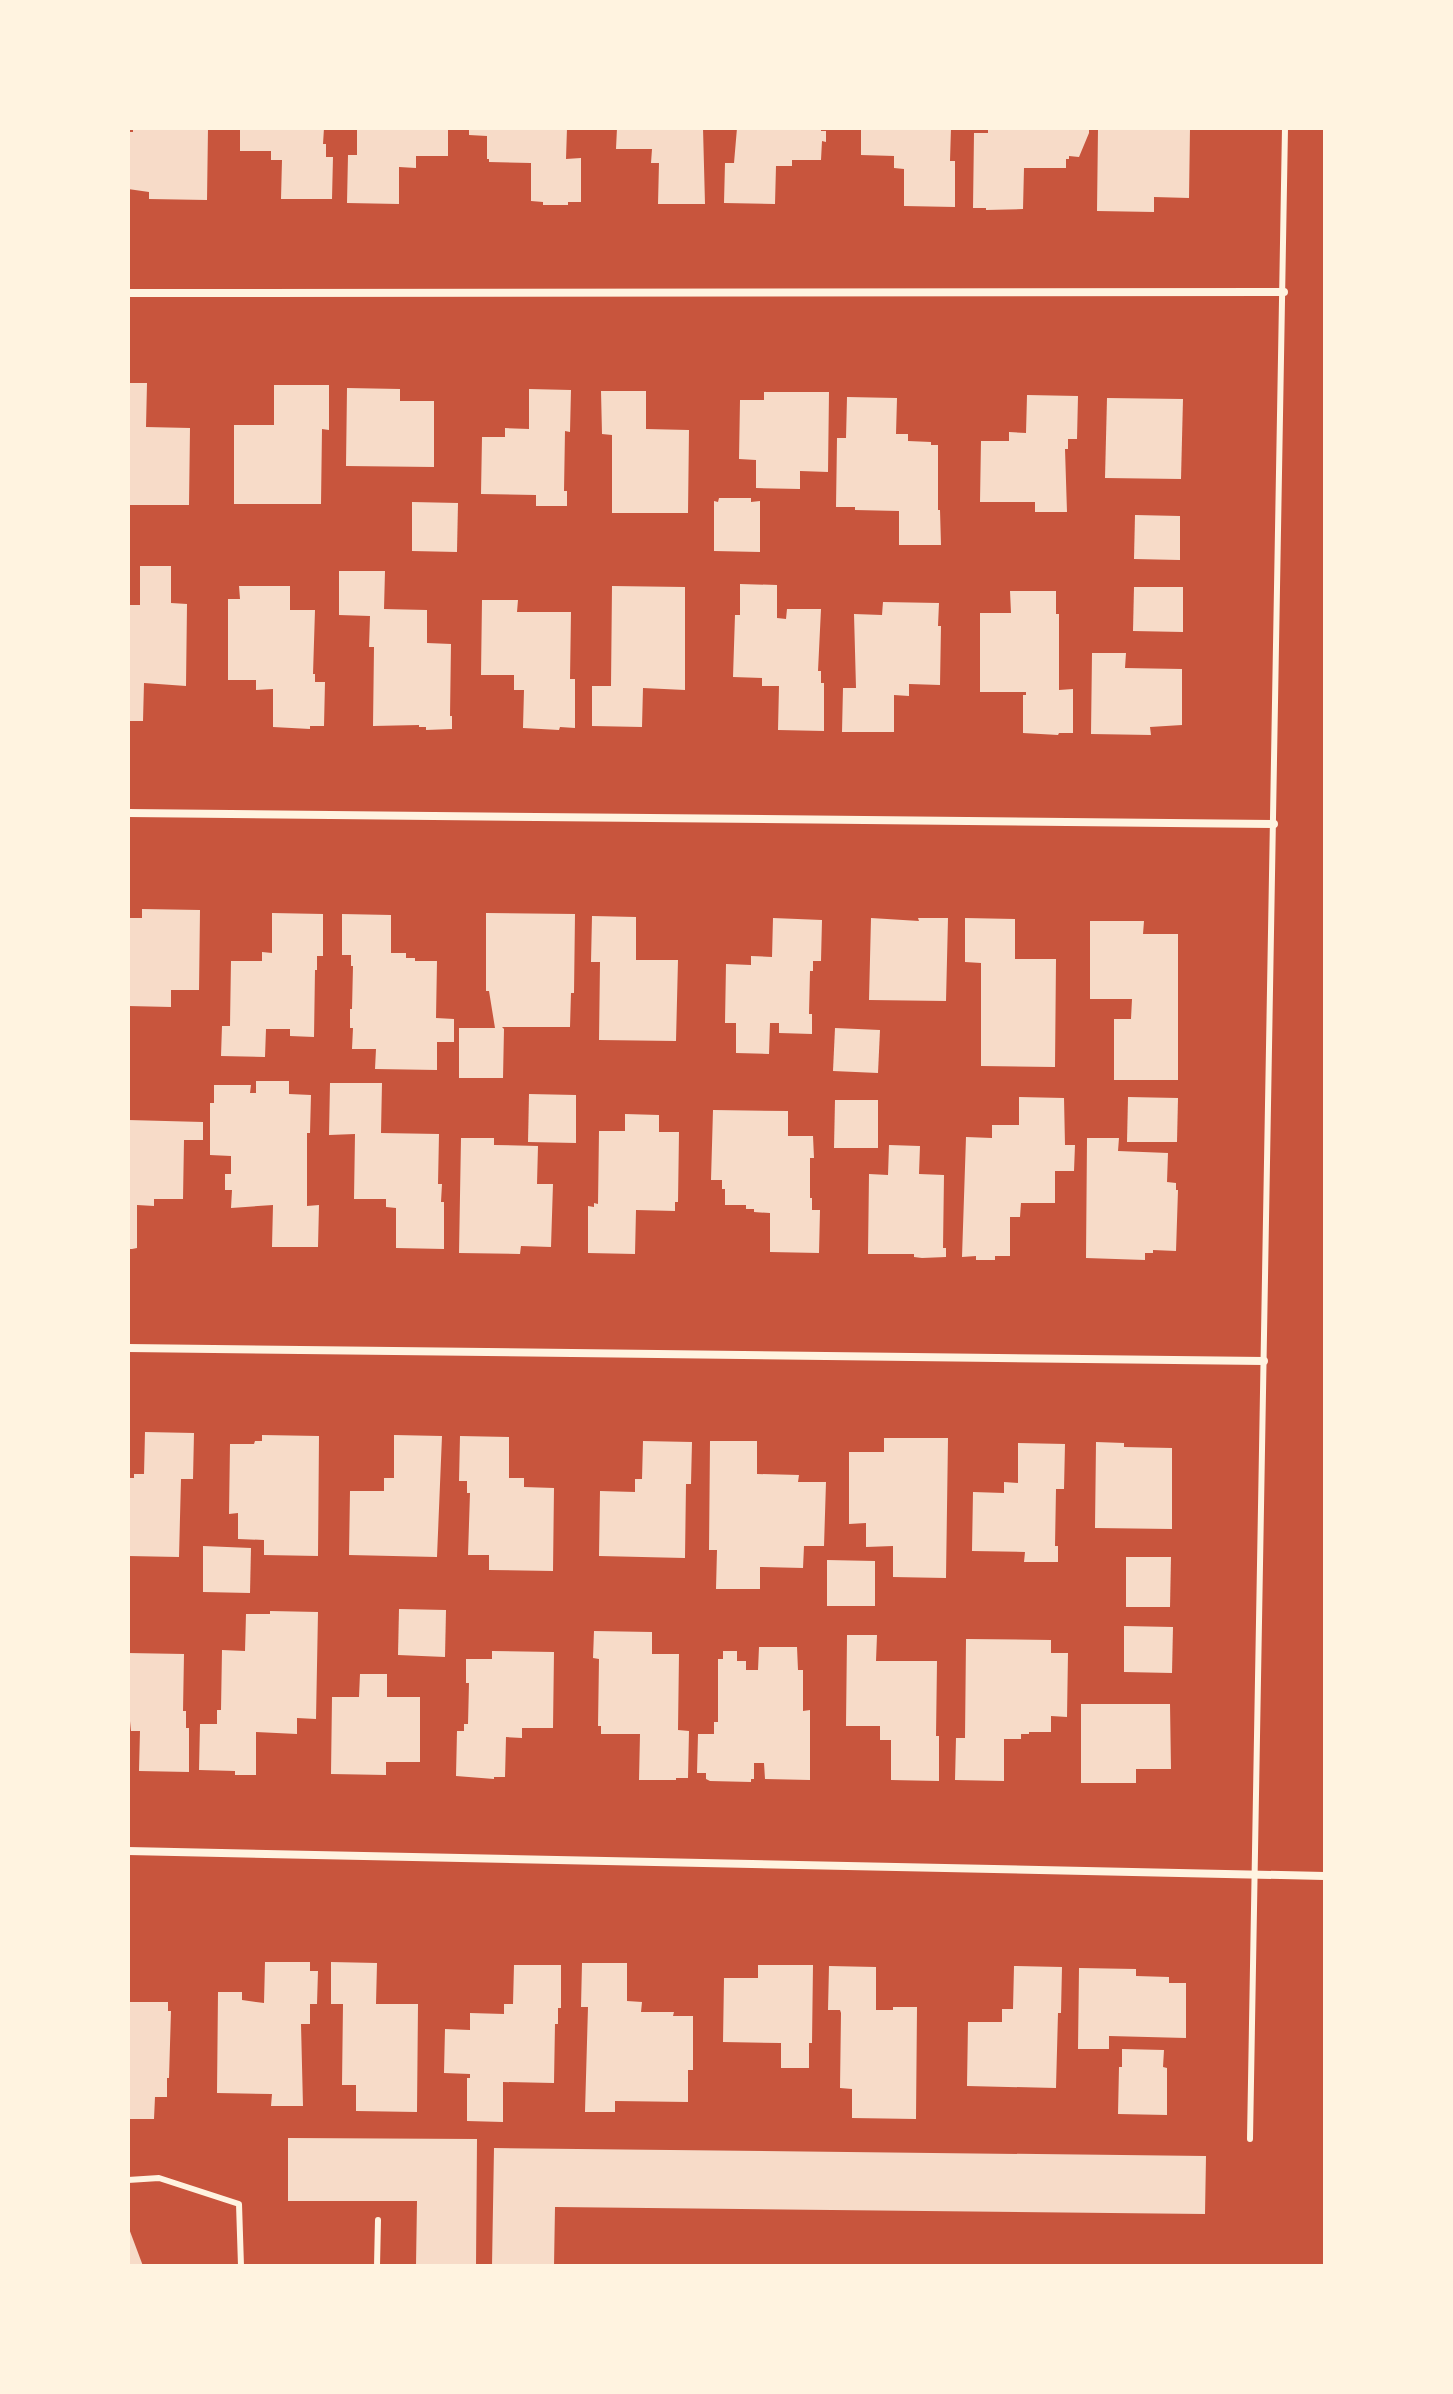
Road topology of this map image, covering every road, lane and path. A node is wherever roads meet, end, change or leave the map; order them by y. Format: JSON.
{"nodes":[{"id":1,"x":1285,"y":128,"type":"edge"},
{"id":2,"x":1284,"y":292,"type":"junction"},
{"id":3,"x":128,"y":293,"type":"edge"},
{"id":4,"x":128,"y":813,"type":"edge"},
{"id":5,"x":1274,"y":824,"type":"junction"},
{"id":6,"x":128,"y":1348,"type":"edge"},
{"id":7,"x":1264,"y":1361,"type":"junction"},
{"id":8,"x":128,"y":1851,"type":"edge"},
{"id":9,"x":1255,"y":1874,"type":"junction"},
{"id":10,"x":1325,"y":1876,"type":"edge"},
{"id":11,"x":1250,"y":2139,"type":"dead end"},
{"id":12,"x":128,"y":2180,"type":"edge"},
{"id":13,"x":378,"y":2220,"type":"dead end"},
{"id":14,"x":241,"y":2266,"type":"edge"},
{"id":15,"x":377,"y":2266,"type":"edge"}],
"edges":[{"from":1,"to":2,"type":"lane"},
{"from":2,"to":3,"type":"street"},
{"from":2,"to":5,"type":"lane"},
{"from":4,"to":5,"type":"street"},
{"from":5,"to":7,"type":"lane"},
{"from":6,"to":7,"type":"street"},
{"from":7,"to":9,"type":"lane"},
{"from":8,"to":9,"type":"street"},
{"from":9,"to":10,"type":"street"},
{"from":9,"to":11,"type":"lane"},
{"from":12,"to":14,"type":"lane"},
{"from":13,"to":15,"type":"lane"}]}
